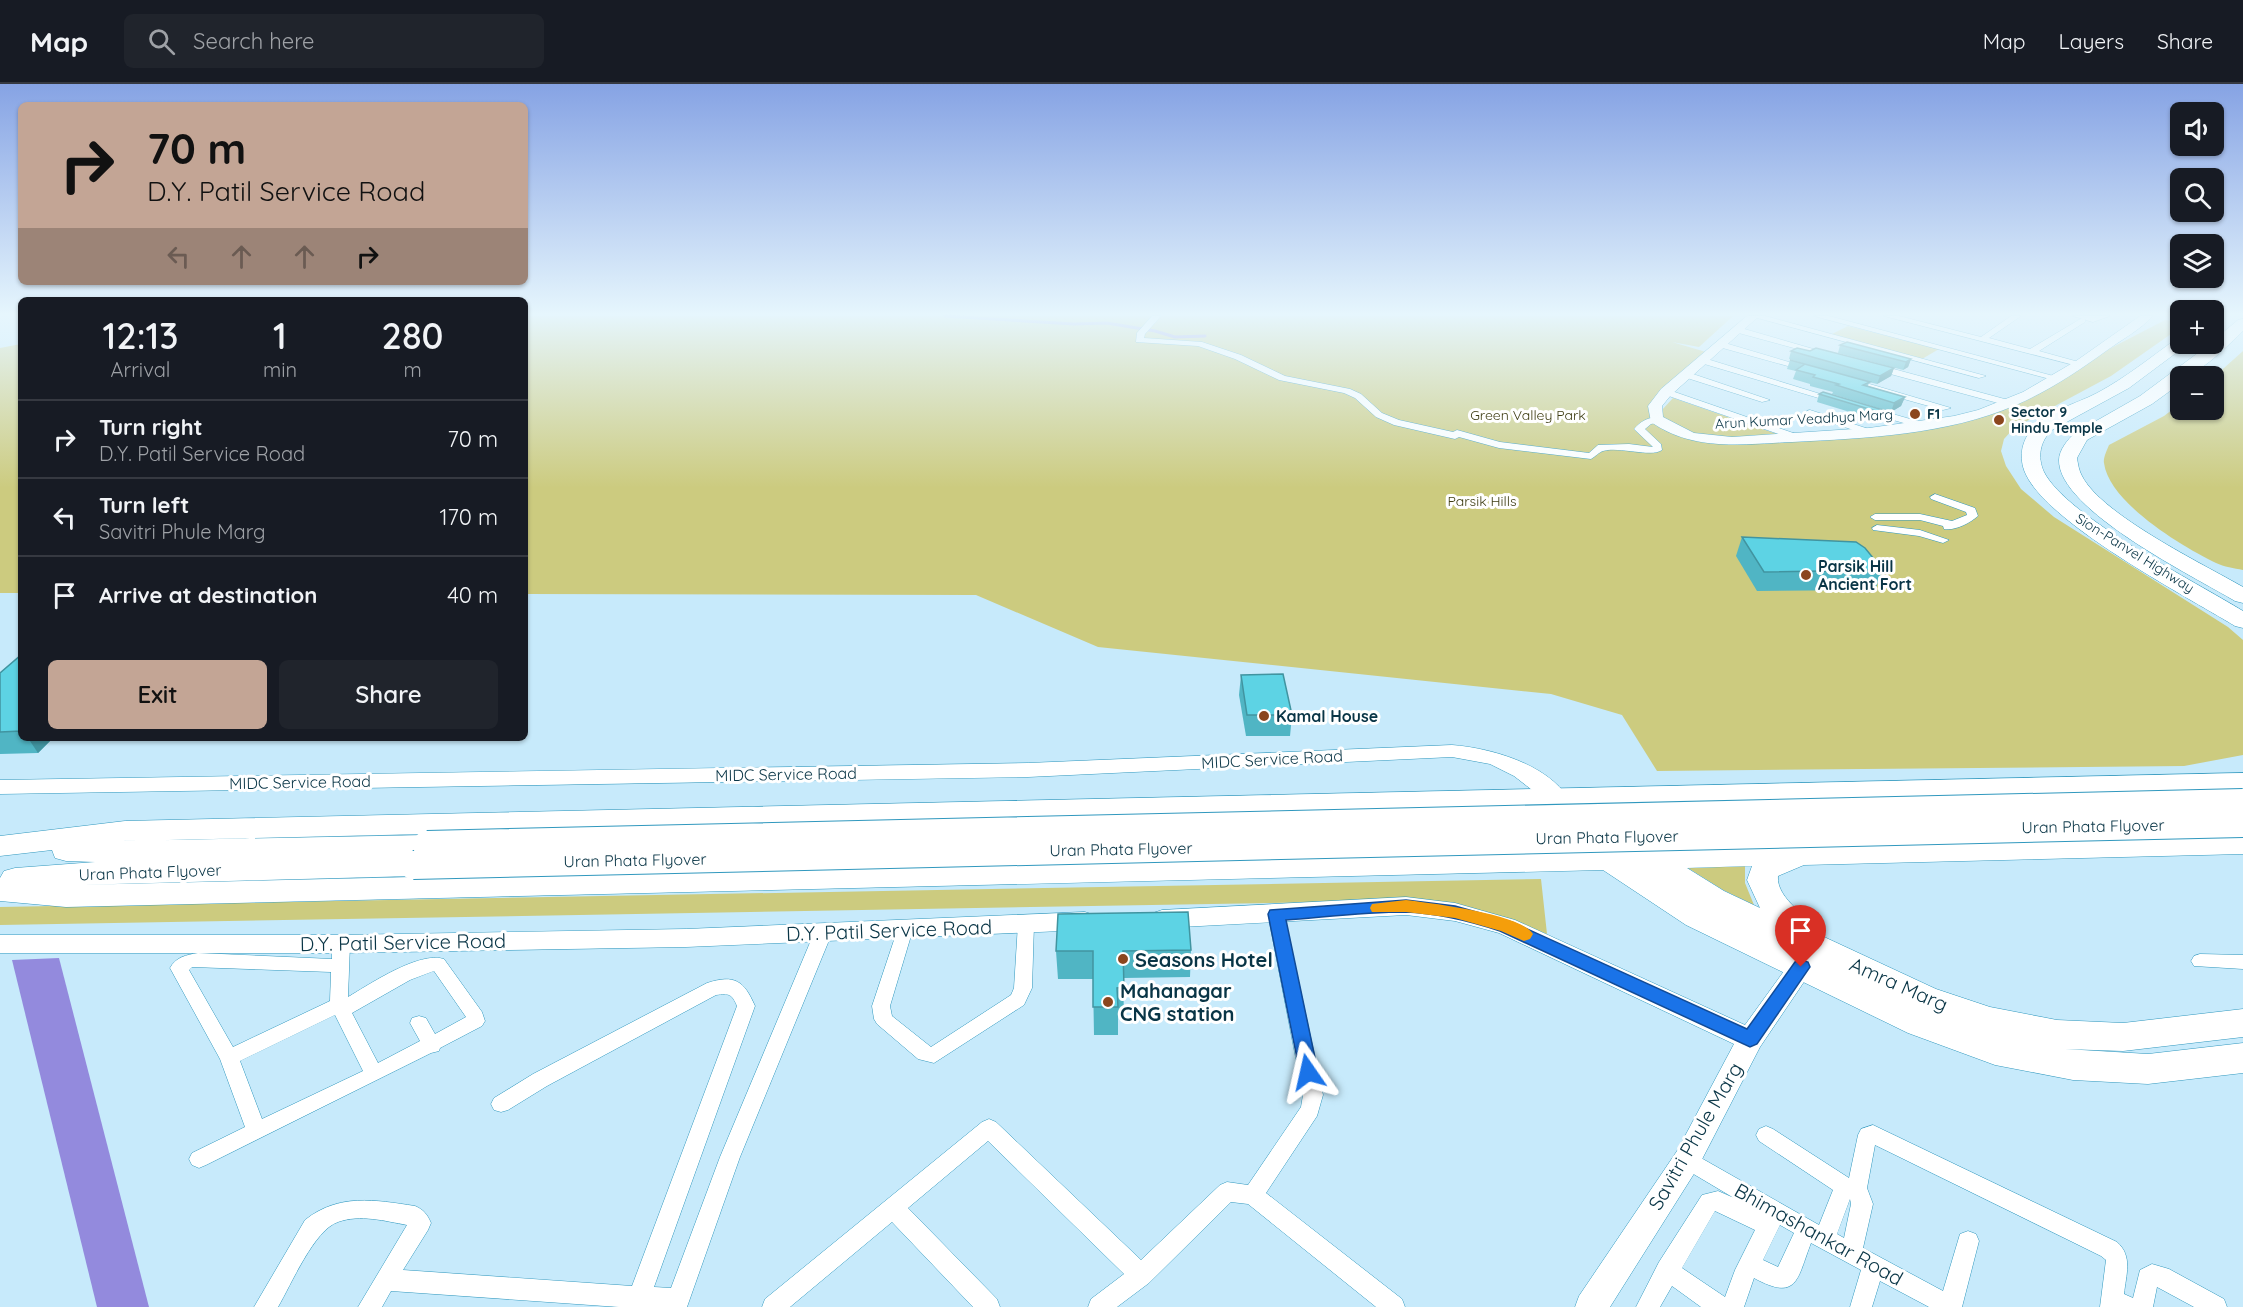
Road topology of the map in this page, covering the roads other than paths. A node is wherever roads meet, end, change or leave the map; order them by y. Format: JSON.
{"nodes":[{"id":1,"x":1272,"y":373,"type":"edge"},
{"id":2,"x":1689,"y":373,"type":"edge"},
{"id":3,"x":1745,"y":373,"type":"edge"},
{"id":4,"x":1899,"y":373,"type":"edge"},
{"id":5,"x":1909,"y":373,"type":"edge"},
{"id":6,"x":1971,"y":373,"type":"edge"},
{"id":7,"x":2038,"y":373,"type":"edge"},
{"id":8,"x":2066,"y":373,"type":"edge"},
{"id":9,"x":2141,"y":373,"type":"edge"},
{"id":10,"x":2186,"y":373,"type":"edge"},
{"id":11,"x":1687,"y":375,"type":"junction"},
{"id":12,"x":1906,"y":375,"type":"junction"},
{"id":13,"x":1982,"y":376,"type":"dead end"},
{"id":14,"x":1838,"y":378,"type":"edge"},
{"id":15,"x":2057,"y":378,"type":"junction"},
{"id":16,"x":1666,"y":392,"type":"junction"},
{"id":17,"x":1765,"y":400,"type":"dead end"},
{"id":18,"x":2009,"y":403,"type":"junction"},
{"id":19,"x":1946,"y":408,"type":"dead end"},
{"id":20,"x":1810,"y":413,"type":"dead end"},
{"id":21,"x":1659,"y":420,"type":"junction"},
{"id":22,"x":1921,"y":425,"type":"junction"},
{"id":23,"x":1872,"y":433,"type":"junction"},
{"id":24,"x":1796,"y":437,"type":"junction"},
{"id":25,"x":1935,"y":497,"type":"dead end"},
{"id":26,"x":1955,"y":525,"type":"junction"},
{"id":27,"x":2243,"y":596,"type":"edge"},
{"id":28,"x":2243,"y":621,"type":"edge"},
{"id":29,"x":2243,"y":782,"type":"edge"},
{"id":30,"x":0,"y":787,"type":"edge"},
{"id":31,"x":1546,"y":788,"type":"junction"},
{"id":32,"x":1593,"y":798,"type":"junction"},
{"id":33,"x":2243,"y":803,"type":"edge"},
{"id":34,"x":2243,"y":823,"type":"edge"},
{"id":35,"x":2243,"y":844,"type":"edge"},
{"id":36,"x":0,"y":847,"type":"edge"},
{"id":37,"x":1810,"y":854,"type":"junction"},
{"id":38,"x":420,"y":855,"type":"junction"},
{"id":39,"x":1648,"y":858,"type":"junction"},
{"id":40,"x":1607,"y":859,"type":"junction"},
{"id":41,"x":1546,"y":861,"type":"junction"},
{"id":42,"x":0,"y":880,"type":"edge"},
{"id":43,"x":0,"y":890,"type":"edge"},
{"id":44,"x":1276,"y":914,"type":"junction"},
{"id":45,"x":1697,"y":916,"type":"junction"},
{"id":46,"x":1144,"y":920,"type":"edge"},
{"id":47,"x":1109,"y":921,"type":"edge"},
{"id":48,"x":1026,"y":924,"type":"junction"},
{"id":49,"x":904,"y":929,"type":"junction"},
{"id":50,"x":823,"y":933,"type":"junction"},
{"id":51,"x":0,"y":944,"type":"edge"},
{"id":52,"x":341,"y":955,"type":"junction"},
{"id":53,"x":1808,"y":957,"type":"junction"},
{"id":54,"x":2200,"y":961,"type":"dead end"},
{"id":55,"x":2243,"y":962,"type":"edge"},
{"id":56,"x":340,"y":1007,"type":"junction"},
{"id":57,"x":419,"y":1023,"type":"dead end"},
{"id":58,"x":2243,"y":1023,"type":"edge"},
{"id":59,"x":1750,"y":1039,"type":"junction"},
{"id":60,"x":432,"y":1046,"type":"junction"},
{"id":61,"x":229,"y":1058,"type":"junction"},
{"id":62,"x":2243,"y":1058,"type":"edge"},
{"id":63,"x":374,"y":1074,"type":"junction"},
{"id":64,"x":501,"y":1104,"type":"dead end"},
{"id":65,"x":257,"y":1131,"type":"junction"},
{"id":66,"x":1766,"y":1135,"type":"dead end"},
{"id":67,"x":198,"y":1159,"type":"dead end"},
{"id":68,"x":1687,"y":1160,"type":"junction"},
{"id":69,"x":1253,"y":1195,"type":"junction"},
{"id":70,"x":893,"y":1208,"type":"junction"},
{"id":71,"x":1772,"y":1218,"type":"junction"},
{"id":72,"x":1815,"y":1234,"type":"junction"},
{"id":73,"x":1968,"y":1241,"type":"dead end"},
{"id":74,"x":1851,"y":1253,"type":"junction"},
{"id":75,"x":1750,"y":1264,"type":"junction"},
{"id":76,"x":1874,"y":1265,"type":"junction"},
{"id":77,"x":1667,"y":1270,"type":"junction"},
{"id":78,"x":1141,"y":1275,"type":"junction"},
{"id":79,"x":385,"y":1280,"type":"junction"},
{"id":80,"x":639,"y":1297,"type":"junction"},
{"id":81,"x":613,"y":1301,"type":"edge"},
{"id":82,"x":677,"y":1303,"type":"edge"},
{"id":83,"x":2116,"y":1305,"type":"edge"},
{"id":84,"x":265,"y":1307,"type":"edge"},
{"id":85,"x":369,"y":1307,"type":"edge"},
{"id":86,"x":773,"y":1307,"type":"edge"},
{"id":87,"x":989,"y":1307,"type":"edge"},
{"id":88,"x":1100,"y":1307,"type":"edge"},
{"id":89,"x":1395,"y":1307,"type":"edge"},
{"id":90,"x":1591,"y":1307,"type":"edge"},
{"id":91,"x":1647,"y":1307,"type":"edge"},
{"id":92,"x":1720,"y":1307,"type":"edge"},
{"id":93,"x":1733,"y":1307,"type":"edge"},
{"id":94,"x":1861,"y":1307,"type":"edge"},
{"id":95,"x":1950,"y":1307,"type":"edge"},
{"id":96,"x":2142,"y":1307,"type":"edge"},
{"id":97,"x":2217,"y":1307,"type":"edge"}],
"edges":[{"from":1,"to":21,"type":"street"},
{"from":2,"to":11,"type":"street"},
{"from":3,"to":22,"type":"street"},
{"from":4,"to":12,"type":"street"},
{"from":5,"to":12,"type":"street"},
{"from":6,"to":13,"type":"street"},
{"from":7,"to":15,"type":"street"},
{"from":8,"to":15,"type":"street","name":"Arun Kumar Veadhya Marg"},
{"from":9,"to":28,"type":"highway","name":"Sion-Panvel Highway"},
{"from":10,"to":27,"type":"highway","name":"Sion-Panvel Highway"},
{"from":11,"to":16,"type":"street"},
{"from":11,"to":17,"type":"street"},
{"from":12,"to":18,"type":"street"},
{"from":14,"to":19,"type":"street"},
{"from":15,"to":18,"type":"street","name":"Arun Kumar Veadhya Marg"},
{"from":16,"to":21,"type":"street"},
{"from":16,"to":24,"type":"street"},
{"from":18,"to":22,"type":"street","name":"Arun Kumar Veadhya Marg"},
{"from":20,"to":23,"type":"street"},
{"from":21,"to":24,"type":"street","name":"Arun Kumar Veadhya Marg"},
{"from":22,"to":23,"type":"street","name":"Arun Kumar Veadhya Marg"},
{"from":23,"to":24,"type":"street","name":"Arun Kumar Veadhya Marg"},
{"from":25,"to":26,"type":"street"},
{"from":26,"to":26,"type":"street"},
{"from":29,"to":32,"type":"highway"},
{"from":30,"to":31,"type":"street","name":"MIDC Service Road"},
{"from":31,"to":32,"type":"highway"},
{"from":31,"to":36,"type":"highway"},
{"from":31,"to":40,"type":"highway","name":"Amra Marg"},
{"from":32,"to":39,"type":"highway","name":"Amra Marg"},
{"from":33,"to":38,"type":"highway","name":"Uran Phata Flyover","bridge":true},
{"from":34,"to":38,"type":"highway","name":"Uran Phata Flyover","bridge":true},
{"from":35,"to":37,"type":"highway"},
{"from":36,"to":38,"type":"highway","name":"Uran Phata Flyover"},
{"from":37,"to":39,"type":"highway"},
{"from":37,"to":53,"type":"highway"},
{"from":38,"to":42,"type":"highway","name":"Uran Phata Flyover"},
{"from":39,"to":40,"type":"highway"},
{"from":39,"to":53,"type":"highway","name":"Amra Marg"},
{"from":40,"to":41,"type":"highway"},
{"from":40,"to":45,"type":"highway","name":"Amra Marg"},
{"from":41,"to":43,"type":"highway"},
{"from":41,"to":45,"type":"highway"},
{"from":44,"to":46,"type":"street"},
{"from":44,"to":59,"type":"street"},
{"from":44,"to":69,"type":"street"},
{"from":45,"to":53,"type":"highway","name":"Amra Marg"},
{"from":47,"to":48,"type":"street","name":"D.Y. Patil Service Road"},
{"from":48,"to":49,"type":"street","name":"D.Y. Patil Service Road"},
{"from":48,"to":49,"type":"street"},
{"from":49,"to":50,"type":"street","name":"D.Y. Patil Service Road"},
{"from":50,"to":52,"type":"street","name":"D.Y. Patil Service Road"},
{"from":50,"to":82,"type":"street"},
{"from":51,"to":52,"type":"street","name":"D.Y. Patil Service Road"},
{"from":52,"to":56,"type":"street"},
{"from":52,"to":61,"type":"street"},
{"from":53,"to":58,"type":"highway","name":"Amra Marg"},
{"from":53,"to":59,"type":"street","name":"Savitri Phule Marg"},
{"from":53,"to":62,"type":"highway","name":"Amra Marg"},
{"from":54,"to":55,"type":"street"},
{"from":56,"to":60,"type":"street"},
{"from":56,"to":61,"type":"street"},
{"from":56,"to":63,"type":"street"},
{"from":57,"to":60,"type":"street"},
{"from":59,"to":68,"type":"street","name":"Savitri Phule Marg"},
{"from":60,"to":63,"type":"street"},
{"from":61,"to":65,"type":"street"},
{"from":63,"to":65,"type":"street"},
{"from":64,"to":80,"type":"street"},
{"from":65,"to":67,"type":"street"},
{"from":66,"to":72,"type":"street"},
{"from":68,"to":71,"type":"street","name":"Bhimashankar Road"},
{"from":68,"to":90,"type":"street","name":"Savitri Phule Marg"},
{"from":69,"to":78,"type":"street"},
{"from":69,"to":89,"type":"street"},
{"from":70,"to":78,"type":"street"},
{"from":70,"to":86,"type":"street"},
{"from":70,"to":87,"type":"street"},
{"from":71,"to":72,"type":"street","name":"Bhimashankar Road"},
{"from":71,"to":75,"type":"street"},
{"from":71,"to":77,"type":"street"},
{"from":72,"to":74,"type":"street","name":"Bhimashankar Road"},
{"from":72,"to":75,"type":"street"},
{"from":73,"to":95,"type":"street"},
{"from":74,"to":76,"type":"street","name":"Bhimashankar Road"},
{"from":74,"to":83,"type":"street"},
{"from":75,"to":93,"type":"street"},
{"from":76,"to":94,"type":"street"},
{"from":76,"to":95,"type":"street","name":"Bhimashankar Road"},
{"from":77,"to":91,"type":"street"},
{"from":77,"to":92,"type":"street"},
{"from":78,"to":88,"type":"street"},
{"from":79,"to":81,"type":"street"},
{"from":79,"to":84,"type":"street"},
{"from":79,"to":85,"type":"street"},
{"from":80,"to":81,"type":"street"},
{"from":80,"to":82,"type":"street"},
{"from":96,"to":97,"type":"street"}]}
